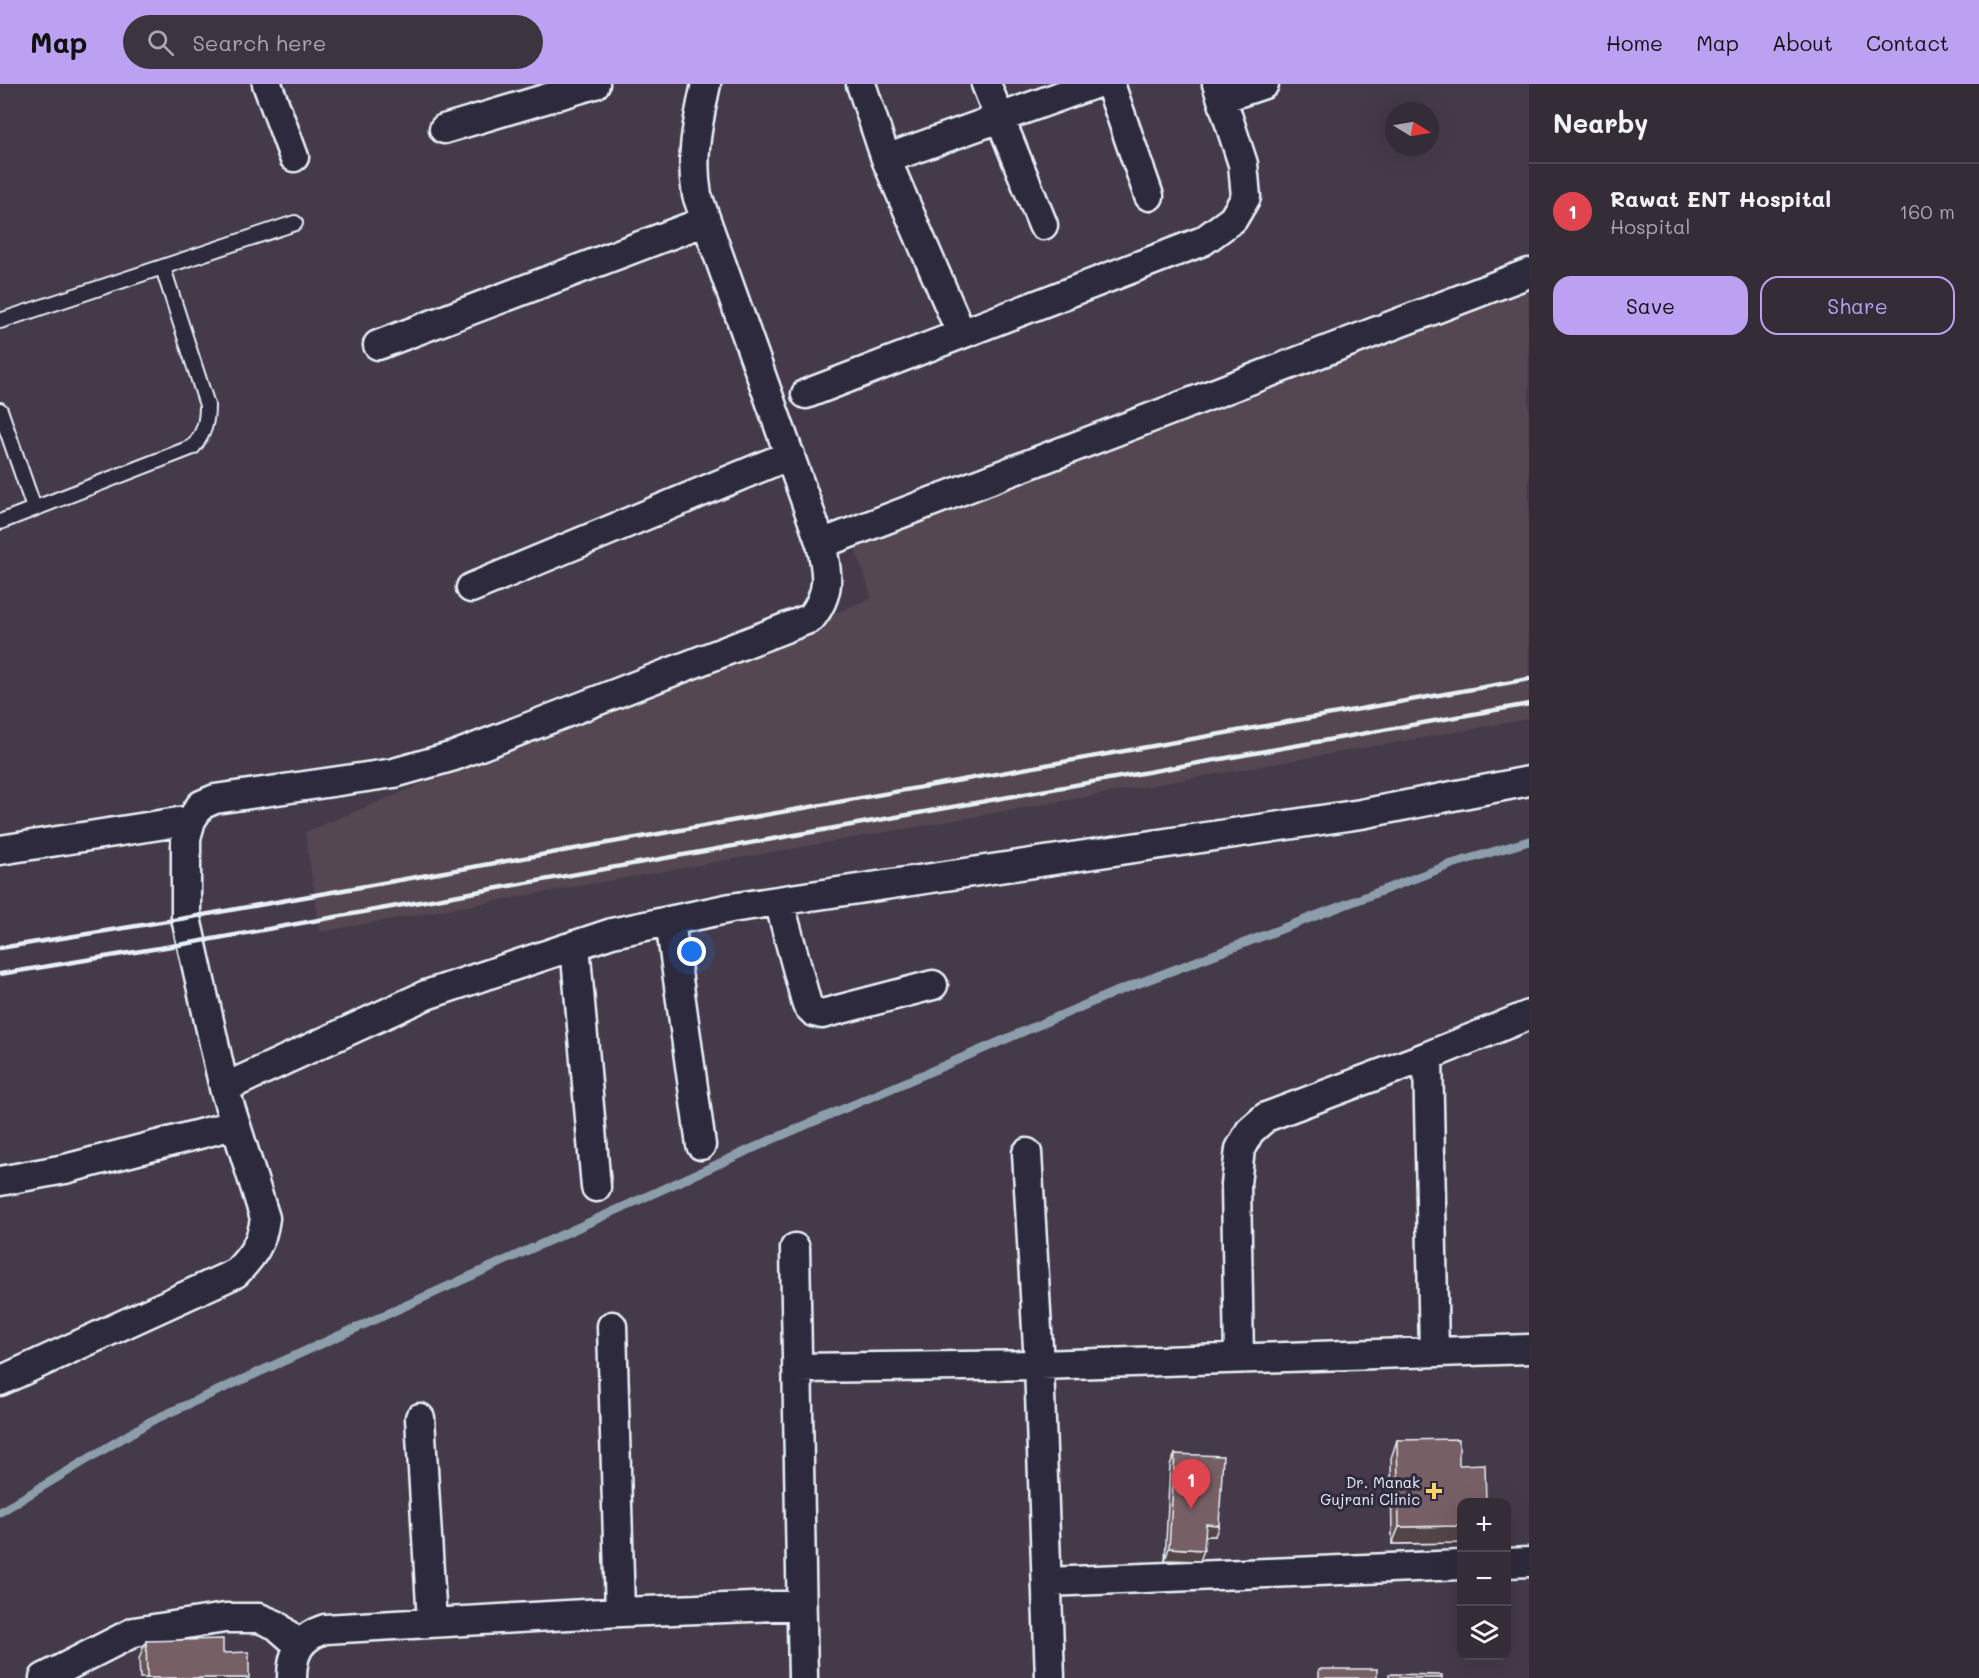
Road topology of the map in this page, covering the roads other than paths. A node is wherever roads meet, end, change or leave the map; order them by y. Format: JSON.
{"nodes":[{"id":1,"x":267,"y":84,"type":"edge"},
{"id":2,"x":595,"y":84,"type":"edge"},
{"id":3,"x":706,"y":84,"type":"edge"},
{"id":4,"x":861,"y":84,"type":"edge"},
{"id":5,"x":986,"y":84,"type":"edge"},
{"id":6,"x":1094,"y":84,"type":"edge"},
{"id":7,"x":1110,"y":84,"type":"edge"},
{"id":8,"x":1264,"y":84,"type":"edge"},
{"id":9,"x":1220,"y":91,"type":"edge"},
{"id":10,"x":1000,"y":118,"type":"junction"},
{"id":11,"x":444,"y":129,"type":"dead end"},
{"id":12,"x":294,"y":157,"type":"dead end"},
{"id":13,"x":886,"y":159,"type":"junction"},
{"id":14,"x":1149,"y":196,"type":"dead end"},
{"id":15,"x":706,"y":221,"type":"junction"},
{"id":16,"x":296,"y":223,"type":"dead end"},
{"id":17,"x":1043,"y":225,"type":"dead end"},
{"id":18,"x":163,"y":268,"type":"junction"},
{"id":19,"x":1529,"y":273,"type":"edge"},
{"id":20,"x":0,"y":321,"type":"edge"},
{"id":21,"x":961,"y":333,"type":"junction"},
{"id":22,"x":378,"y":345,"type":"dead end"},
{"id":23,"x":806,"y":394,"type":"dead end"},
{"id":24,"x":0,"y":410,"type":"edge"},
{"id":25,"x":790,"y":455,"type":"junction"},
{"id":26,"x":34,"y":508,"type":"junction"},
{"id":27,"x":0,"y":522,"type":"edge"},
{"id":28,"x":821,"y":544,"type":"junction"},
{"id":29,"x":471,"y":588,"type":"dead end"},
{"id":30,"x":1529,"y":781,"type":"edge"},
{"id":31,"x":191,"y":820,"type":"junction"},
{"id":32,"x":0,"y":850,"type":"edge"},
{"id":33,"x":779,"y":901,"type":"junction"},
{"id":34,"x":670,"y":921,"type":"junction"},
{"id":35,"x":575,"y":945,"type":"junction"},
{"id":36,"x":933,"y":985,"type":"dead end"},
{"id":37,"x":1529,"y":1015,"type":"edge"},
{"id":38,"x":1428,"y":1056,"type":"junction"},
{"id":39,"x":224,"y":1088,"type":"junction"},
{"id":40,"x":234,"y":1125,"type":"junction"},
{"id":41,"x":701,"y":1145,"type":"dead end"},
{"id":42,"x":1027,"y":1153,"type":"dead end"},
{"id":43,"x":0,"y":1180,"type":"edge"},
{"id":44,"x":596,"y":1187,"type":"dead end"},
{"id":45,"x":795,"y":1248,"type":"dead end"},
{"id":46,"x":612,"y":1326,"type":"dead end"},
{"id":47,"x":1529,"y":1349,"type":"edge"},
{"id":48,"x":1434,"y":1352,"type":"junction"},
{"id":49,"x":1239,"y":1358,"type":"junction"},
{"id":50,"x":1039,"y":1365,"type":"junction"},
{"id":51,"x":797,"y":1368,"type":"junction"},
{"id":52,"x":0,"y":1381,"type":"edge"},
{"id":53,"x":420,"y":1418,"type":"dead end"},
{"id":54,"x":1529,"y":1562,"type":"edge"},
{"id":55,"x":1511,"y":1563,"type":"edge"},
{"id":56,"x":1457,"y":1565,"type":"edge"},
{"id":57,"x":1047,"y":1582,"type":"junction"},
{"id":58,"x":801,"y":1605,"type":"junction"},
{"id":59,"x":620,"y":1612,"type":"junction"},
{"id":60,"x":432,"y":1622,"type":"junction"},
{"id":61,"x":299,"y":1645,"type":"junction"},
{"id":62,"x":44,"y":1678,"type":"edge"},
{"id":63,"x":292,"y":1678,"type":"edge"},
{"id":64,"x":803,"y":1678,"type":"edge"},
{"id":65,"x":1050,"y":1678,"type":"edge"}],
"edges":[{"from":1,"to":12,"type":"street"},
{"from":2,"to":11,"type":"street"},
{"from":3,"to":15,"type":"street"},
{"from":4,"to":13,"type":"street"},
{"from":5,"to":10,"type":"street"},
{"from":6,"to":10,"type":"street"},
{"from":7,"to":14,"type":"street"},
{"from":8,"to":9,"type":"street"},
{"from":9,"to":21,"type":"street"},
{"from":10,"to":13,"type":"street"},
{"from":10,"to":17,"type":"street"},
{"from":13,"to":21,"type":"street"},
{"from":15,"to":22,"type":"street"},
{"from":15,"to":25,"type":"street"},
{"from":16,"to":18,"type":"lane"},
{"from":18,"to":20,"type":"lane"},
{"from":18,"to":26,"type":"lane"},
{"from":19,"to":28,"type":"street"},
{"from":21,"to":23,"type":"street"},
{"from":24,"to":26,"type":"lane"},
{"from":25,"to":28,"type":"street"},
{"from":25,"to":29,"type":"street"},
{"from":26,"to":27,"type":"lane"},
{"from":28,"to":31,"type":"street"},
{"from":30,"to":33,"type":"street"},
{"from":31,"to":32,"type":"street"},
{"from":31,"to":39,"type":"street"},
{"from":33,"to":34,"type":"street"},
{"from":33,"to":36,"type":"street"},
{"from":34,"to":35,"type":"street"},
{"from":34,"to":41,"type":"street"},
{"from":35,"to":39,"type":"street"},
{"from":35,"to":44,"type":"street"},
{"from":37,"to":38,"type":"street"},
{"from":38,"to":48,"type":"street"},
{"from":38,"to":49,"type":"street"},
{"from":39,"to":40,"type":"street"},
{"from":40,"to":43,"type":"street"},
{"from":40,"to":52,"type":"street"},
{"from":42,"to":50,"type":"street"},
{"from":45,"to":51,"type":"street"},
{"from":46,"to":59,"type":"street"},
{"from":47,"to":48,"type":"street"},
{"from":48,"to":49,"type":"street"},
{"from":49,"to":50,"type":"street"},
{"from":50,"to":51,"type":"street"},
{"from":50,"to":57,"type":"street"},
{"from":51,"to":58,"type":"street"},
{"from":53,"to":60,"type":"street"},
{"from":54,"to":55,"type":"street"},
{"from":56,"to":57,"type":"street"},
{"from":57,"to":65,"type":"street"},
{"from":58,"to":59,"type":"street"},
{"from":58,"to":64,"type":"street"},
{"from":59,"to":60,"type":"street"},
{"from":60,"to":61,"type":"street"},
{"from":61,"to":62,"type":"street"},
{"from":61,"to":63,"type":"street"}]}
